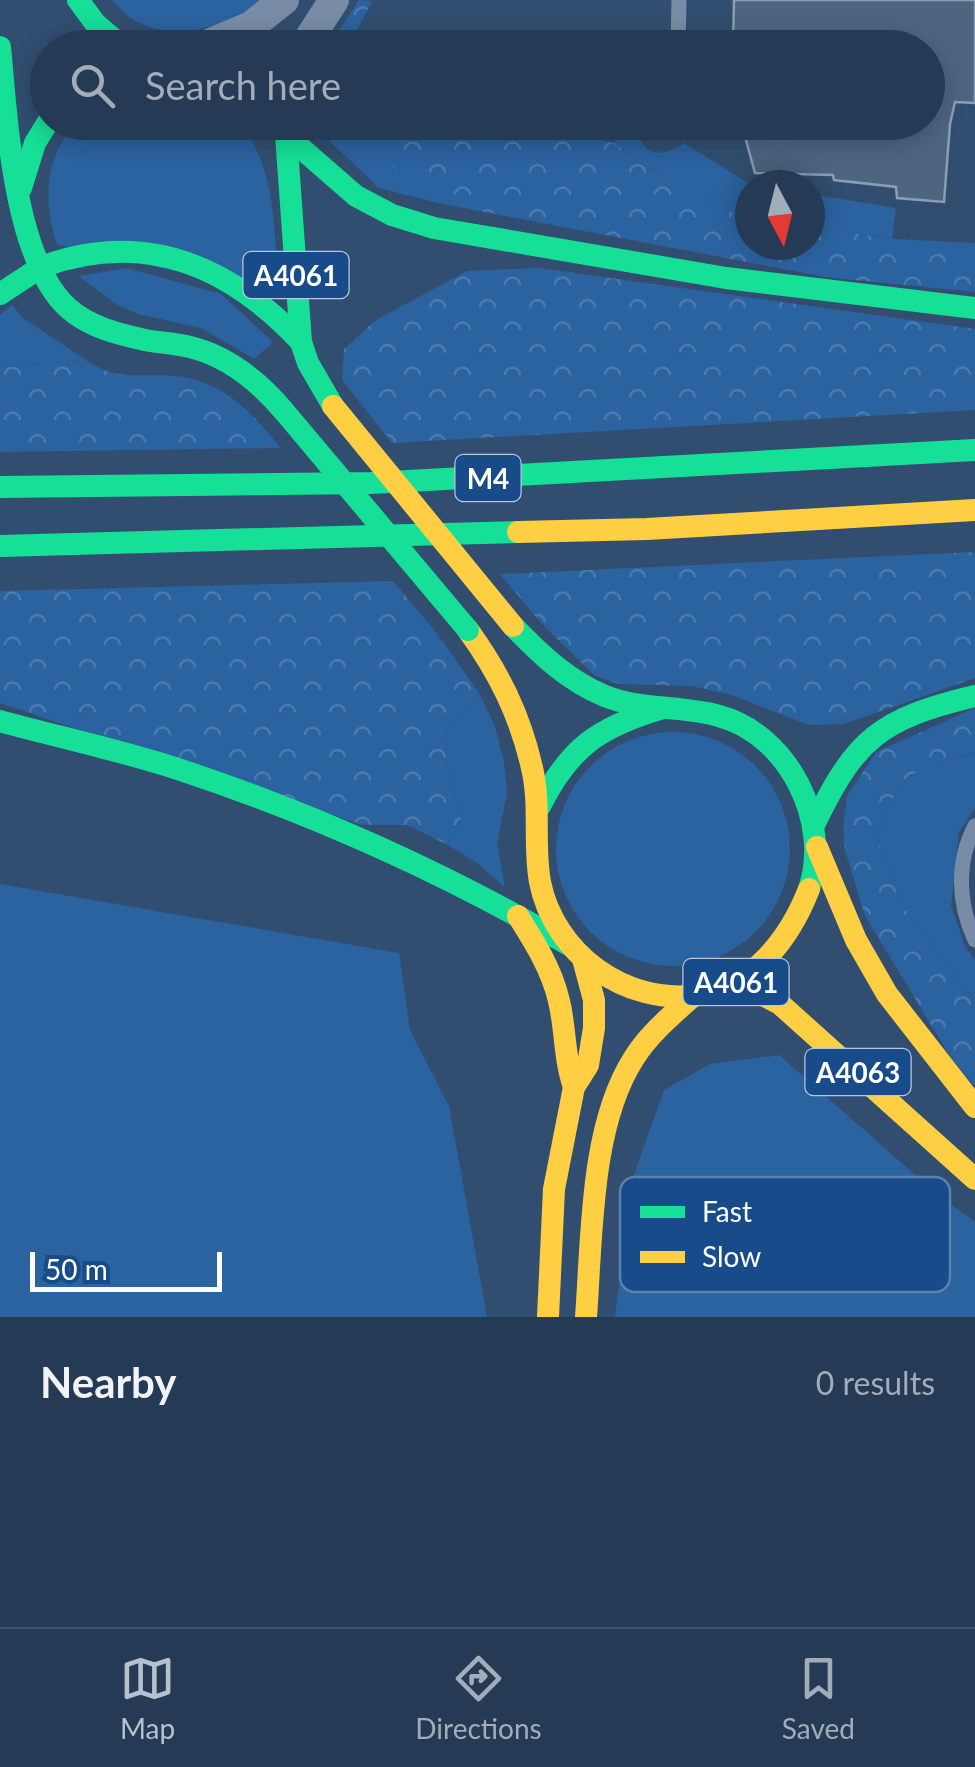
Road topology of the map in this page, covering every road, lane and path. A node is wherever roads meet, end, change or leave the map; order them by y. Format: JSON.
{"nodes":[{"id":1,"x":78,"y":0,"type":"edge"},
{"id":2,"x":284,"y":0,"type":"edge"},
{"id":3,"x":334,"y":0,"type":"edge"},
{"id":4,"x":679,"y":0,"type":"edge"},
{"id":5,"x":103,"y":30,"type":"edge"},
{"id":6,"x":242,"y":30,"type":"edge"},
{"id":7,"x":313,"y":30,"type":"edge"},
{"id":8,"x":678,"y":30,"type":"edge"},
{"id":9,"x":0,"y":47,"type":"edge"},
{"id":10,"x":36,"y":140,"type":"edge"},
{"id":11,"x":284,"y":140,"type":"edge"},
{"id":12,"x":298,"y":140,"type":"edge"},
{"id":13,"x":19,"y":195,"type":"junction"},
{"id":14,"x":41,"y":267,"type":"junction"},
{"id":15,"x":0,"y":294,"type":"edge"},
{"id":16,"x":975,"y":308,"type":"edge"},
{"id":17,"x":301,"y":342,"type":"junction"},
{"id":18,"x":975,"y":450,"type":"edge"},
{"id":19,"x":0,"y":486,"type":"edge"},
{"id":20,"x":975,"y":510,"type":"edge"},
{"id":21,"x":0,"y":546,"type":"edge"},
{"id":22,"x":975,"y":696,"type":"edge"},
{"id":23,"x":665,"y":707,"type":"junction"},
{"id":24,"x":0,"y":721,"type":"edge"},
{"id":25,"x":540,"y":806,"type":"junction"},
{"id":26,"x":975,"y":826,"type":"edge"},
{"id":27,"x":815,"y":837,"type":"junction"},
{"id":28,"x":402,"y":843,"type":"dead end"},
{"id":29,"x":374,"y":846,"type":"junction"},
{"id":30,"x":517,"y":914,"type":"junction"},
{"id":31,"x":975,"y":940,"type":"edge"},
{"id":32,"x":576,"y":952,"type":"junction"},
{"id":33,"x":729,"y":987,"type":"junction"},
{"id":34,"x":692,"y":996,"type":"junction"},
{"id":35,"x":574,"y":1087,"type":"junction"},
{"id":36,"x":975,"y":1107,"type":"edge"},
{"id":37,"x":975,"y":1179,"type":"edge"},
{"id":38,"x":548,"y":1317,"type":"edge"},
{"id":39,"x":586,"y":1317,"type":"edge"}],
"edges":[{"from":1,"to":5,"type":"main road"},
{"from":2,"to":6,"type":"street"},
{"from":3,"to":7,"type":"street"},
{"from":4,"to":8,"type":"lane"},
{"from":9,"to":13,"type":"main road","number":"A4061"},
{"from":10,"to":13,"type":"main road"},
{"from":11,"to":17,"type":"main road","number":"A4061"},
{"from":12,"to":16,"type":"main road"},
{"from":13,"to":14,"type":"main road","number":"A4061"},
{"from":14,"to":15,"type":"main road"},
{"from":14,"to":17,"type":"main road"},
{"from":14,"to":25,"type":"main road","number":"A4061","bridge":true},
{"from":17,"to":23,"type":"main road","number":"A4061","bridge":true},
{"from":18,"to":19,"type":"main road","number":"M4"},
{"from":20,"to":21,"type":"main road","number":"M4"},
{"from":22,"to":27,"type":"main road"},
{"from":23,"to":25,"type":"main road","number":"A4061"},
{"from":23,"to":27,"type":"main road","number":"A4061"},
{"from":24,"to":29,"type":"main road"},
{"from":25,"to":32,"type":"main road","number":"A4061"},
{"from":26,"to":31,"type":"lane"},
{"from":27,"to":33,"type":"main road","number":"A4061"},
{"from":27,"to":36,"type":"main road","number":"A4063"},
{"from":28,"to":29,"type":"lane"},
{"from":29,"to":30,"type":"main road"},
{"from":30,"to":32,"type":"main road"},
{"from":30,"to":35,"type":"main road"},
{"from":32,"to":34,"type":"main road","number":"A4061"},
{"from":32,"to":35,"type":"main road","number":"A4061"},
{"from":33,"to":34,"type":"main road","number":"A4061"},
{"from":33,"to":37,"type":"main road","number":"A4063"},
{"from":34,"to":39,"type":"main road","number":"A4061"},
{"from":35,"to":38,"type":"main road","number":"A4061"}]}
